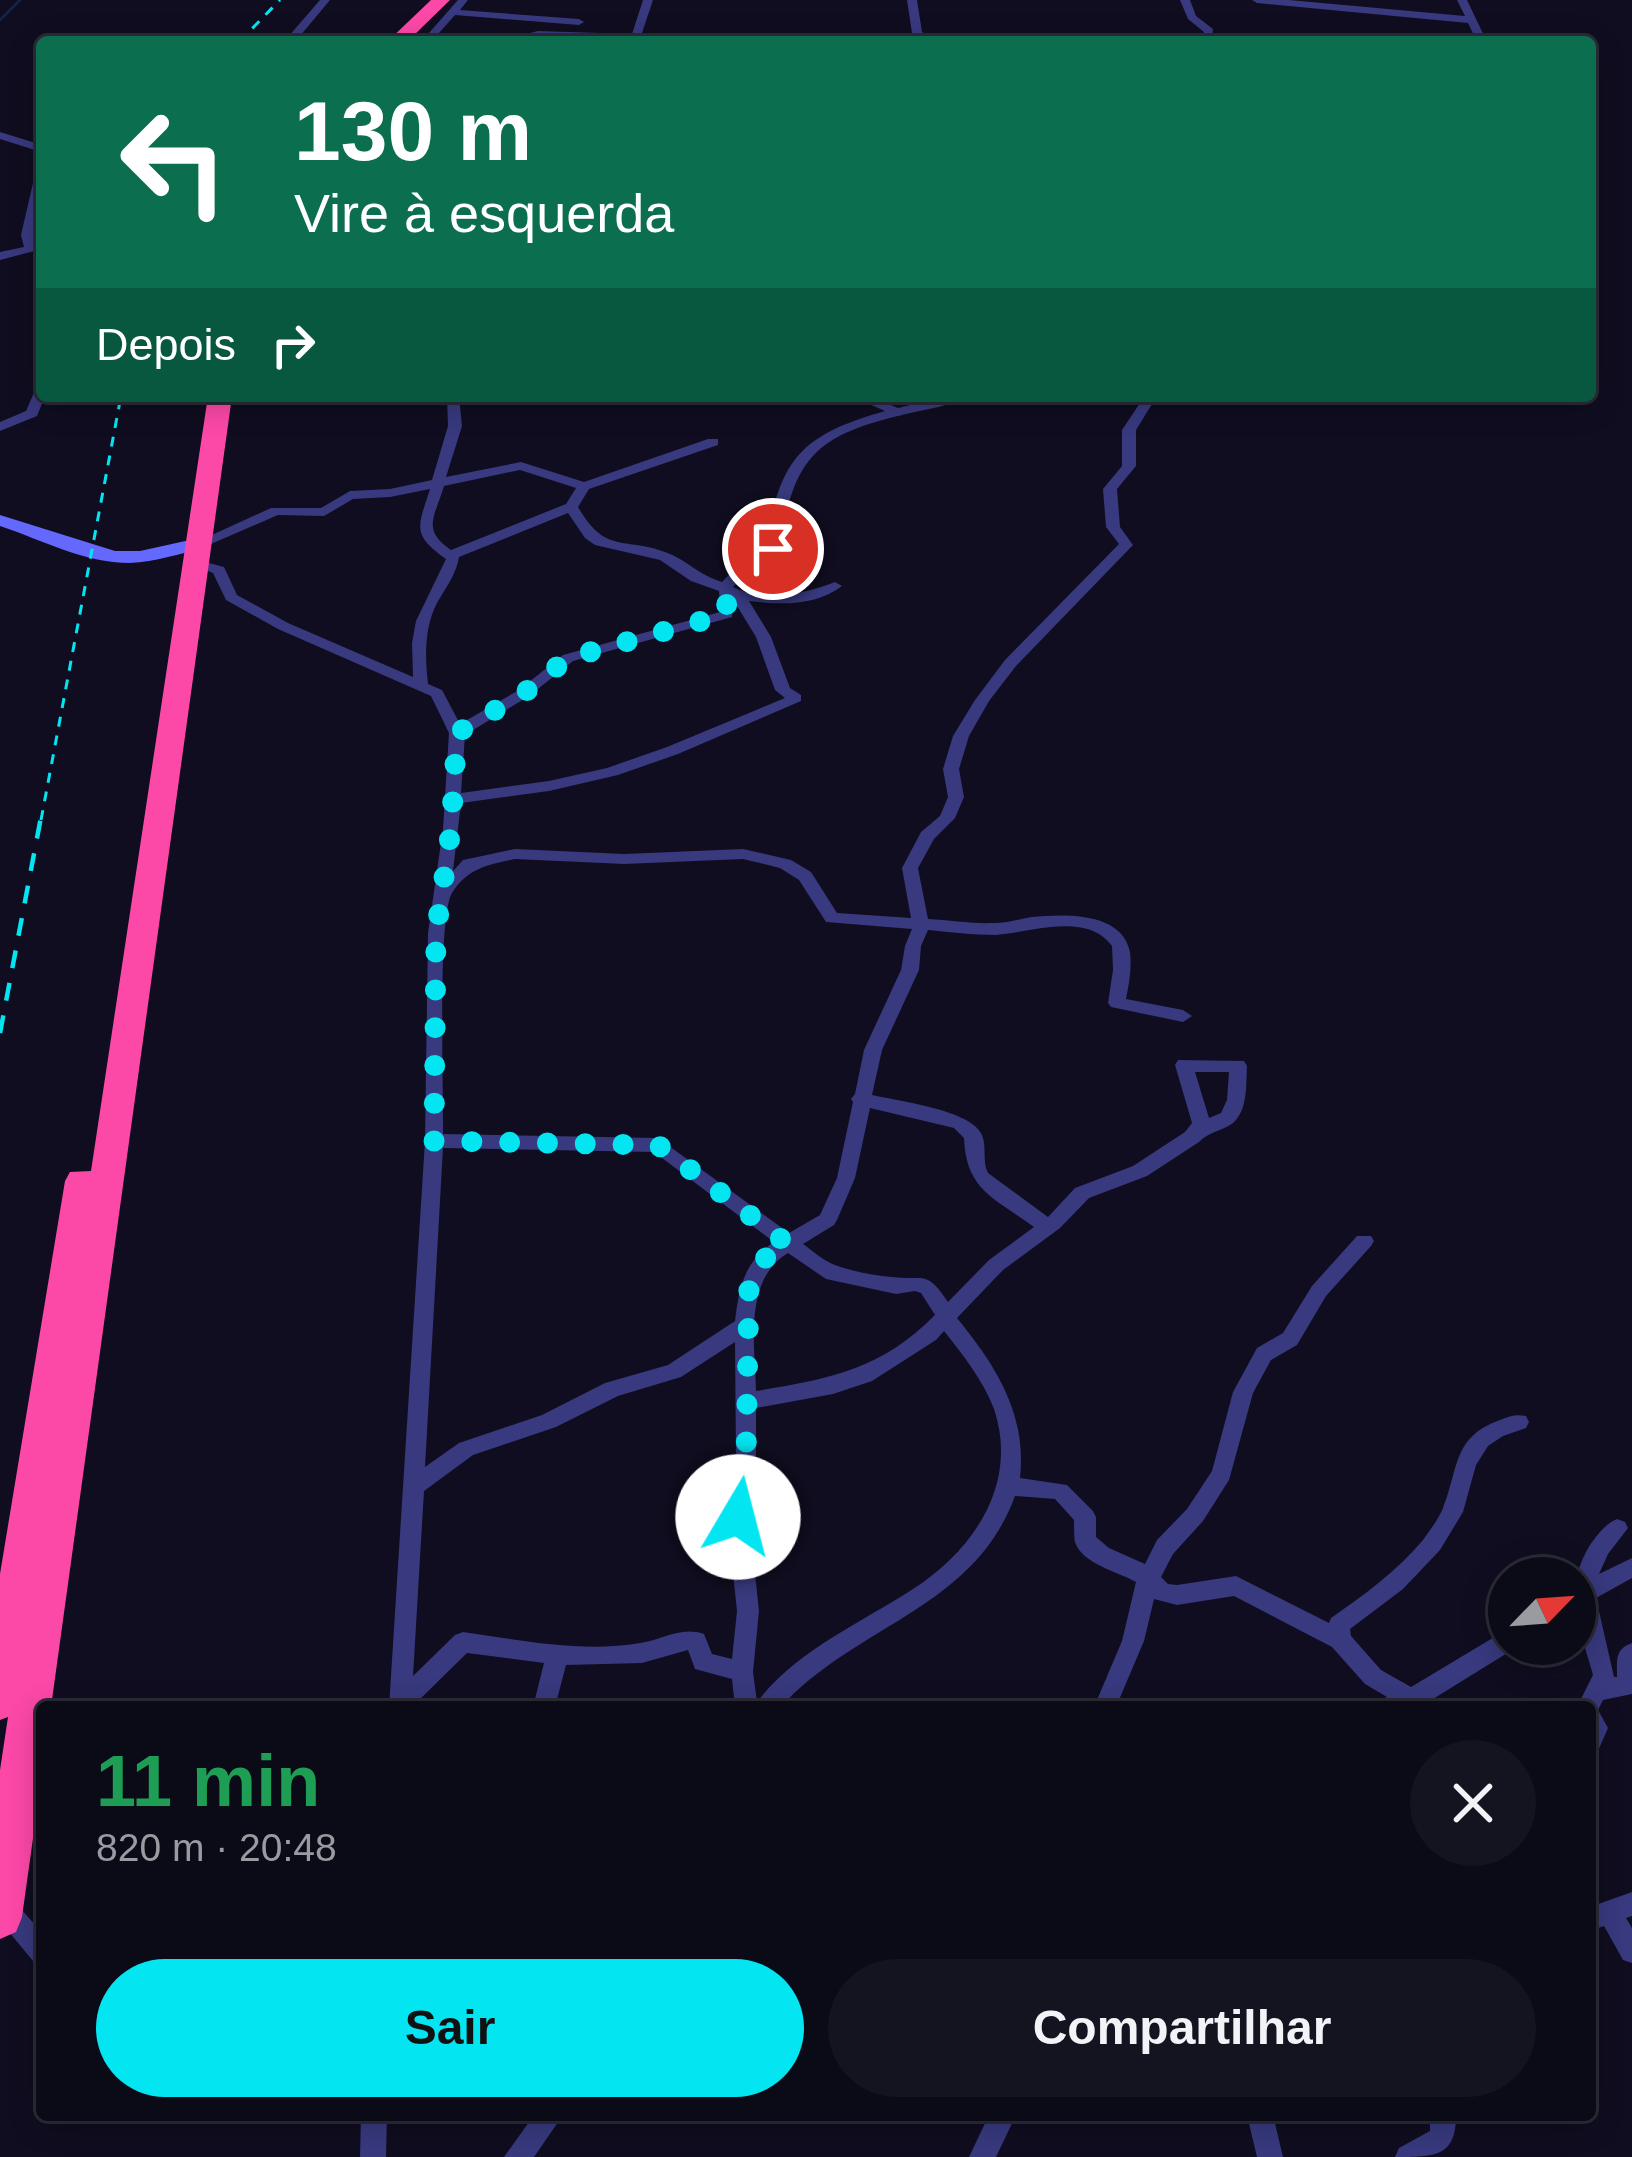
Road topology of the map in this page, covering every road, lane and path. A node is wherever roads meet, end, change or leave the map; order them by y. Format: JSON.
{"nodes":[{"id":1,"x":338,"y":0,"type":"edge"},
{"id":2,"x":463,"y":0,"type":"edge"},
{"id":3,"x":648,"y":0,"type":"edge"},
{"id":4,"x":912,"y":0,"type":"edge"},
{"id":5,"x":1185,"y":0,"type":"edge"},
{"id":6,"x":1257,"y":0,"type":"edge"},
{"id":7,"x":1462,"y":0,"type":"edge"},
{"id":8,"x":324,"y":2,"type":"edge"},
{"id":9,"x":447,"y":6,"type":"edge"},
{"id":10,"x":1472,"y":20,"type":"junction"},
{"id":11,"x":578,"y":33,"type":"junction"},
{"id":12,"x":295,"y":36,"type":"edge"},
{"id":13,"x":404,"y":36,"type":"edge"},
{"id":14,"x":430,"y":36,"type":"edge"},
{"id":15,"x":518,"y":36,"type":"edge"},
{"id":16,"x":613,"y":36,"type":"edge"},
{"id":17,"x":637,"y":36,"type":"edge"},
{"id":18,"x":922,"y":36,"type":"edge"},
{"id":19,"x":1208,"y":36,"type":"edge"},
{"id":20,"x":1479,"y":36,"type":"edge"},
{"id":21,"x":0,"y":135,"type":"edge"},
{"id":22,"x":36,"y":147,"type":"edge"},
{"id":23,"x":36,"y":196,"type":"edge"},
{"id":24,"x":36,"y":246,"type":"edge"},
{"id":25,"x":0,"y":256,"type":"edge"},
{"id":26,"x":36,"y":402,"type":"edge"},
{"id":27,"x":219,"y":402,"type":"edge"},
{"id":28,"x":453,"y":402,"type":"edge"},
{"id":29,"x":872,"y":402,"type":"edge"},
{"id":30,"x":932,"y":402,"type":"edge"},
{"id":31,"x":1146,"y":402,"type":"edge"},
{"id":32,"x":892,"y":410,"type":"junction"},
{"id":33,"x":0,"y":427,"type":"edge"},
{"id":34,"x":713,"y":442,"type":"dead end"},
{"id":35,"x":438,"y":481,"type":"junction"},
{"id":36,"x":584,"y":486,"type":"junction"},
{"id":37,"x":571,"y":508,"type":"junction"},
{"id":38,"x":0,"y":520,"type":"edge"},
{"id":39,"x":795,"y":533,"type":"dead end"},
{"id":40,"x":774,"y":536,"type":"junction"},
{"id":41,"x":196,"y":554,"type":"junction"},
{"id":42,"x":450,"y":556,"type":"junction"},
{"id":43,"x":835,"y":586,"type":"dead end"},
{"id":44,"x":731,"y":592,"type":"junction"},
{"id":45,"x":421,"y":684,"type":"junction"},
{"id":46,"x":174,"y":694,"type":"junction"},
{"id":47,"x":457,"y":733,"type":"junction"},
{"id":48,"x":453,"y":799,"type":"junction"},
{"id":49,"x":442,"y":895,"type":"junction"},
{"id":50,"x":920,"y":921,"type":"junction"},
{"id":51,"x":1183,"y":1016,"type":"dead end"},
{"id":52,"x":860,"y":1099,"type":"junction"},
{"id":53,"x":1195,"y":1132,"type":"dead end"},
{"id":54,"x":434,"y":1141,"type":"junction"},
{"id":55,"x":1048,"y":1227,"type":"junction"},
{"id":56,"x":1364,"y":1241,"type":"dead end"},
{"id":57,"x":789,"y":1245,"type":"junction"},
{"id":58,"x":945,"y":1316,"type":"junction"},
{"id":59,"x":745,"y":1325,"type":"junction"},
{"id":60,"x":746,"y":1401,"type":"junction"},
{"id":61,"x":1519,"y":1422,"type":"dead end"},
{"id":62,"x":416,"y":1485,"type":"junction"},
{"id":63,"x":1007,"y":1486,"type":"junction"},
{"id":64,"x":1616,"y":1528,"type":"dead end"},
{"id":65,"x":1594,"y":1557,"type":"edge"},
{"id":66,"x":1632,"y":1567,"type":"edge"},
{"id":67,"x":1148,"y":1579,"type":"junction"},
{"id":68,"x":1596,"y":1587,"type":"edge"},
{"id":69,"x":1340,"y":1640,"type":"junction"},
{"id":70,"x":1596,"y":1651,"type":"edge"},
{"id":71,"x":558,"y":1653,"type":"junction"},
{"id":72,"x":1632,"y":1653,"type":"edge"},
{"id":73,"x":1488,"y":1655,"type":"edge"},
{"id":74,"x":742,"y":1672,"type":"junction"},
{"id":75,"x":1591,"y":1699,"type":"edge"},
{"id":76,"x":0,"y":1701,"type":"edge"},
{"id":77,"x":400,"y":1701,"type":"edge"},
{"id":78,"x":405,"y":1701,"type":"edge"},
{"id":79,"x":546,"y":1701,"type":"edge"},
{"id":80,"x":745,"y":1701,"type":"edge"},
{"id":81,"x":771,"y":1701,"type":"edge"},
{"id":82,"x":1108,"y":1701,"type":"edge"},
{"id":83,"x":1418,"y":1701,"type":"edge"},
{"id":84,"x":1421,"y":1701,"type":"edge"},
{"id":85,"x":1,"y":1908,"type":"edge"},
{"id":86,"x":1611,"y":1912,"type":"edge"},
{"id":87,"x":36,"y":1946,"type":"edge"},
{"id":88,"x":1632,"y":1951,"type":"edge"},
{"id":89,"x":374,"y":2121,"type":"edge"},
{"id":90,"x":545,"y":2121,"type":"edge"},
{"id":91,"x":1001,"y":2121,"type":"edge"},
{"id":92,"x":1261,"y":2121,"type":"edge"},
{"id":93,"x":1443,"y":2121,"type":"edge"},
{"id":94,"x":373,"y":2157,"type":"edge"},
{"id":95,"x":517,"y":2157,"type":"edge"},
{"id":96,"x":982,"y":2157,"type":"edge"},
{"id":97,"x":1270,"y":2157,"type":"edge"},
{"id":98,"x":1408,"y":2157,"type":"edge"}],
"edges":[{"from":1,"to":8,"type":"street"},
{"from":2,"to":9,"type":"street"},
{"from":3,"to":17,"type":"street"},
{"from":4,"to":18,"type":"street"},
{"from":5,"to":19,"type":"street"},
{"from":6,"to":10,"type":"street"},
{"from":7,"to":10,"type":"street"},
{"from":8,"to":12,"type":"street"},
{"from":9,"to":11,"type":"street"},
{"from":9,"to":13,"type":"highway"},
{"from":9,"to":14,"type":"street"},
{"from":10,"to":20,"type":"street"},
{"from":11,"to":15,"type":"street"},
{"from":11,"to":16,"type":"street"},
{"from":21,"to":22,"type":"street"},
{"from":23,"to":24,"type":"street"},
{"from":24,"to":25,"type":"street"},
{"from":26,"to":33,"type":"street"},
{"from":27,"to":41,"type":"highway"},
{"from":28,"to":35,"type":"street"},
{"from":29,"to":32,"type":"street"},
{"from":30,"to":32,"type":"street"},
{"from":31,"to":50,"type":"street"},
{"from":32,"to":40,"type":"street"},
{"from":34,"to":36,"type":"street"},
{"from":35,"to":36,"type":"street"},
{"from":35,"to":41,"type":"street"},
{"from":35,"to":42,"type":"street"},
{"from":36,"to":37,"type":"street"},
{"from":37,"to":42,"type":"street"},
{"from":37,"to":44,"type":"street"},
{"from":38,"to":41,"type":"street"},
{"from":39,"to":40,"type":"street"},
{"from":40,"to":44,"type":"street"},
{"from":41,"to":45,"type":"street"},
{"from":41,"to":46,"type":"highway"},
{"from":42,"to":45,"type":"street"},
{"from":43,"to":44,"type":"street"},
{"from":44,"to":47,"type":"street"},
{"from":44,"to":48,"type":"street"},
{"from":45,"to":47,"type":"street"},
{"from":46,"to":76,"type":"highway"},
{"from":46,"to":85,"type":"highway"},
{"from":47,"to":48,"type":"street"},
{"from":48,"to":49,"type":"street"},
{"from":49,"to":50,"type":"street"},
{"from":49,"to":54,"type":"street"},
{"from":50,"to":51,"type":"street"},
{"from":50,"to":52,"type":"street"},
{"from":52,"to":55,"type":"street"},
{"from":52,"to":57,"type":"street"},
{"from":53,"to":55,"type":"street"},
{"from":54,"to":57,"type":"street"},
{"from":54,"to":62,"type":"street"},
{"from":55,"to":58,"type":"street"},
{"from":56,"to":67,"type":"street"},
{"from":57,"to":58,"type":"street"},
{"from":57,"to":59,"type":"street"},
{"from":58,"to":60,"type":"street"},
{"from":58,"to":63,"type":"street"},
{"from":59,"to":60,"type":"street"},
{"from":59,"to":62,"type":"street"},
{"from":60,"to":74,"type":"street"},
{"from":61,"to":69,"type":"street"},
{"from":62,"to":77,"type":"street"},
{"from":63,"to":67,"type":"street"},
{"from":63,"to":81,"type":"street"},
{"from":64,"to":65,"type":"street"},
{"from":66,"to":68,"type":"street"},
{"from":67,"to":69,"type":"street"},
{"from":67,"to":82,"type":"street"},
{"from":69,"to":83,"type":"street"},
{"from":70,"to":75,"type":"street"},
{"from":71,"to":74,"type":"street"},
{"from":71,"to":78,"type":"street"},
{"from":71,"to":79,"type":"street"},
{"from":72,"to":75,"type":"street"},
{"from":73,"to":84,"type":"street"},
{"from":74,"to":80,"type":"street"},
{"from":85,"to":87,"type":"street"},
{"from":86,"to":88,"type":"street"},
{"from":89,"to":94,"type":"street"},
{"from":90,"to":95,"type":"street"},
{"from":91,"to":96,"type":"street"},
{"from":92,"to":97,"type":"street"},
{"from":93,"to":98,"type":"street"}]}
